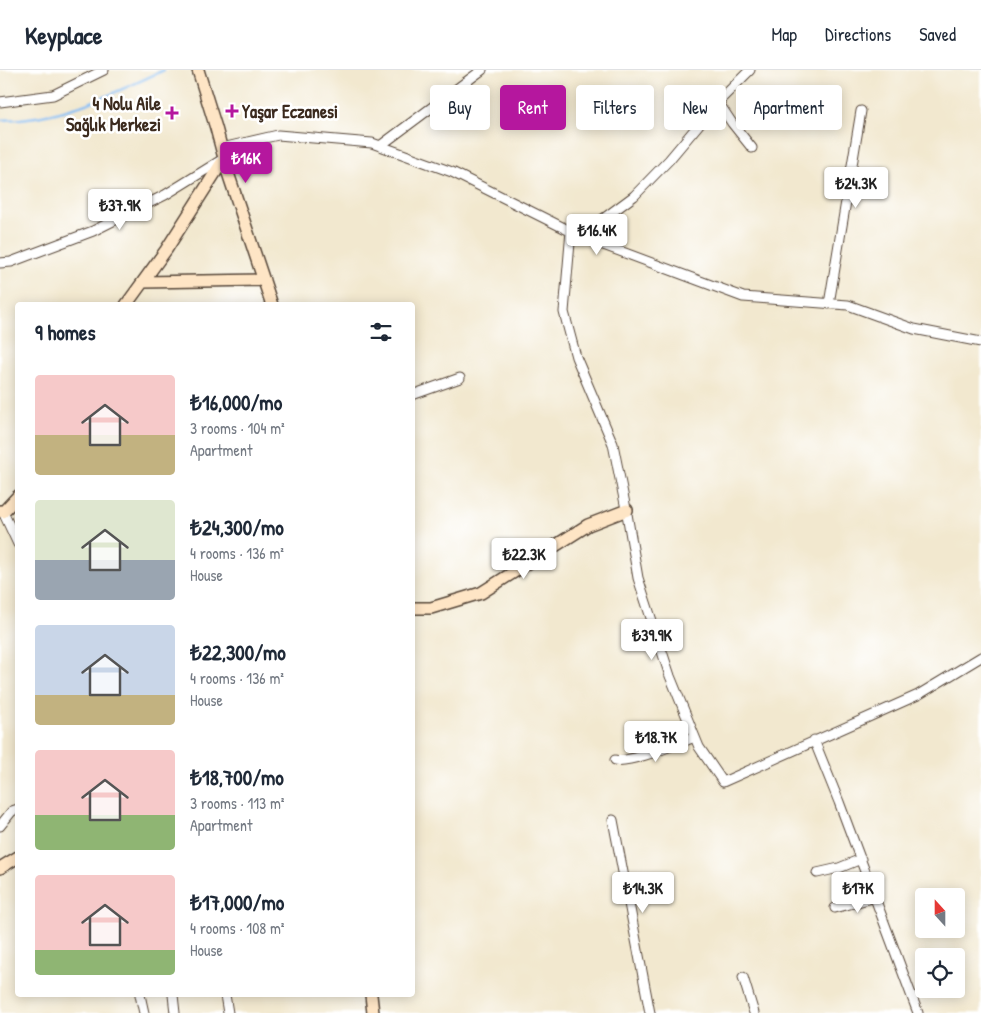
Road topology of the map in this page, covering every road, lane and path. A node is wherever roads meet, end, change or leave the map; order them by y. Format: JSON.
{"nodes":[{"id":1,"x":104,"y":70,"type":"edge"},
{"id":2,"x":198,"y":70,"type":"edge"},
{"id":3,"x":482,"y":70,"type":"edge"},
{"id":4,"x":750,"y":70,"type":"edge"},
{"id":5,"x":726,"y":94,"type":"edge"},
{"id":6,"x":0,"y":102,"type":"edge"},
{"id":7,"x":861,"y":111,"type":"dead end"},
{"id":8,"x":726,"y":114,"type":"edge"},
{"id":9,"x":694,"y":130,"type":"edge"},
{"id":10,"x":380,"y":146,"type":"junction"},
{"id":11,"x":752,"y":148,"type":"dead end"},
{"id":12,"x":223,"y":153,"type":"junction"},
{"id":13,"x":570,"y":231,"type":"junction"},
{"id":14,"x":580,"y":236,"type":"junction"},
{"id":15,"x":0,"y":263,"type":"edge"},
{"id":16,"x":264,"y":280,"type":"junction"},
{"id":17,"x":142,"y":282,"type":"junction"},
{"id":18,"x":128,"y":302,"type":"edge"},
{"id":19,"x":271,"y":302,"type":"edge"},
{"id":20,"x":829,"y":304,"type":"junction"},
{"id":21,"x":981,"y":342,"type":"edge"},
{"id":22,"x":460,"y":378,"type":"dead end"},
{"id":23,"x":415,"y":394,"type":"edge"},
{"id":24,"x":15,"y":499,"type":"edge"},
{"id":25,"x":626,"y":510,"type":"junction"},
{"id":26,"x":1,"y":511,"type":"edge"},
{"id":27,"x":15,"y":538,"type":"edge"},
{"id":28,"x":415,"y":608,"type":"edge"},
{"id":29,"x":981,"y":657,"type":"edge"},
{"id":30,"x":695,"y":737,"type":"junction"},
{"id":31,"x":814,"y":740,"type":"junction"},
{"id":32,"x":615,"y":760,"type":"dead end"},
{"id":33,"x":15,"y":810,"type":"edge"},
{"id":34,"x":613,"y":820,"type":"dead end"},
{"id":35,"x":0,"y":826,"type":"edge"},
{"id":36,"x":15,"y":859,"type":"edge"},
{"id":37,"x":861,"y":859,"type":"junction"},
{"id":38,"x":0,"y":868,"type":"edge"},
{"id":39,"x":817,"y":873,"type":"dead end"},
{"id":40,"x":876,"y":897,"type":"junction"},
{"id":41,"x":835,"y":908,"type":"dead end"},
{"id":42,"x":743,"y":977,"type":"dead end"},
{"id":43,"x":140,"y":997,"type":"edge"},
{"id":44,"x":173,"y":997,"type":"edge"},
{"id":45,"x":225,"y":997,"type":"edge"},
{"id":46,"x":371,"y":997,"type":"edge"},
{"id":47,"x":144,"y":1013,"type":"edge"},
{"id":48,"x":175,"y":1013,"type":"edge"},
{"id":49,"x":228,"y":1013,"type":"edge"},
{"id":50,"x":373,"y":1013,"type":"edge"},
{"id":51,"x":650,"y":1013,"type":"edge"},
{"id":52,"x":754,"y":1013,"type":"edge"},
{"id":53,"x":918,"y":1013,"type":"edge"}],
"edges":[{"from":1,"to":6,"type":"street"},
{"from":2,"to":12,"type":"street"},
{"from":3,"to":10,"type":"street"},
{"from":4,"to":5,"type":"street"},
{"from":7,"to":20,"type":"street"},
{"from":8,"to":11,"type":"street"},
{"from":9,"to":14,"type":"street"},
{"from":10,"to":12,"type":"street"},
{"from":10,"to":13,"type":"street"},
{"from":12,"to":15,"type":"street"},
{"from":12,"to":16,"type":"street"},
{"from":12,"to":17,"type":"street"},
{"from":13,"to":14,"type":"street"},
{"from":13,"to":25,"type":"street"},
{"from":14,"to":20,"type":"street"},
{"from":16,"to":17,"type":"street"},
{"from":16,"to":19,"type":"street"},
{"from":17,"to":18,"type":"street"},
{"from":20,"to":21,"type":"street"},
{"from":22,"to":23,"type":"street"},
{"from":24,"to":26,"type":"street"},
{"from":25,"to":28,"type":"street"},
{"from":25,"to":30,"type":"street"},
{"from":26,"to":27,"type":"street"},
{"from":29,"to":31,"type":"street"},
{"from":30,"to":31,"type":"street"},
{"from":30,"to":32,"type":"street"},
{"from":31,"to":37,"type":"street"},
{"from":33,"to":35,"type":"street"},
{"from":34,"to":51,"type":"street"},
{"from":36,"to":38,"type":"street"},
{"from":37,"to":39,"type":"street"},
{"from":37,"to":40,"type":"street"},
{"from":40,"to":41,"type":"street"},
{"from":40,"to":53,"type":"street"},
{"from":42,"to":52,"type":"street"},
{"from":43,"to":47,"type":"street"},
{"from":44,"to":48,"type":"street"},
{"from":45,"to":49,"type":"street"},
{"from":46,"to":50,"type":"street"}]}
